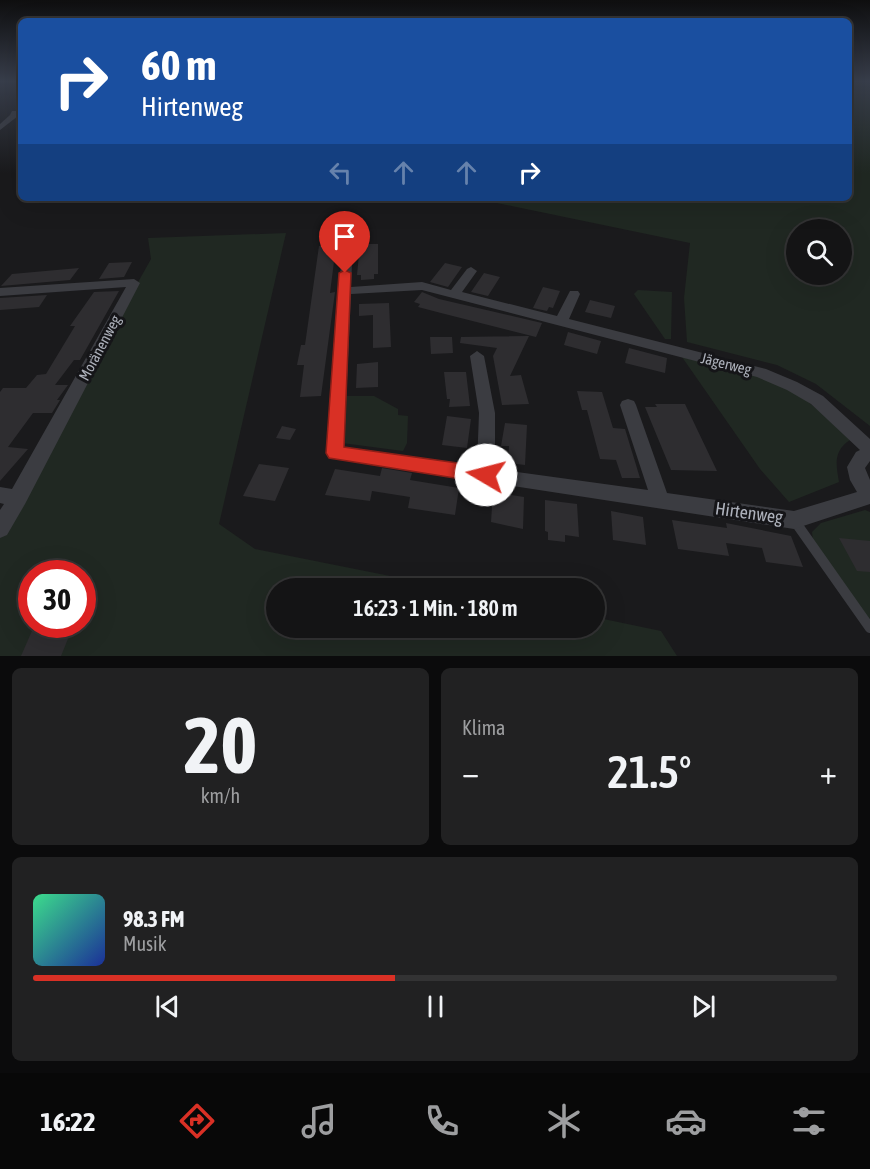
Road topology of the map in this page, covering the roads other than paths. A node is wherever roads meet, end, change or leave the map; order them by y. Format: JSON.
{"nodes":[{"id":1,"x":12,"y":111,"type":"edge"},
{"id":2,"x":0,"y":128,"type":"edge"},
{"id":3,"x":348,"y":239,"type":"dead end"},
{"id":4,"x":471,"y":271,"type":"dead end"},
{"id":5,"x":344,"y":291,"type":"junction"},
{"id":6,"x":0,"y":292,"type":"edge"},
{"id":7,"x":454,"y":294,"type":"junction"},
{"id":8,"x":574,"y":294,"type":"dead end"},
{"id":9,"x":561,"y":322,"type":"junction"},
{"id":10,"x":477,"y":356,"type":"dead end"},
{"id":11,"x":628,"y":405,"type":"dead end"},
{"id":12,"x":870,"y":449,"type":"edge"},
{"id":13,"x":870,"y":454,"type":"edge"},
{"id":14,"x":486,"y":475,"type":"junction"},
{"id":15,"x":870,"y":495,"type":"edge"},
{"id":16,"x":9,"y":496,"type":"edge"},
{"id":17,"x":660,"y":500,"type":"junction"},
{"id":18,"x":794,"y":520,"type":"junction"},
{"id":19,"x":0,"y":529,"type":"edge"},
{"id":20,"x":870,"y":628,"type":"edge"}],
"edges":[{"from":1,"to":2,"type":"street"},
{"from":3,"to":5,"type":"street","name":"Hirtenweg"},
{"from":4,"to":7,"type":"street"},
{"from":5,"to":7,"type":"street","name":"Jägerweg"},
{"from":5,"to":14,"type":"street","name":"Hirtenweg"},
{"from":6,"to":16,"type":"street","name":"Moränenweg"},
{"from":7,"to":9,"type":"street","name":"Jägerweg"},
{"from":8,"to":9,"type":"street"},
{"from":9,"to":12,"type":"street","name":"Jägerweg"},
{"from":10,"to":14,"type":"street"},
{"from":11,"to":17,"type":"street"},
{"from":13,"to":15,"type":"street"},
{"from":14,"to":17,"type":"street","name":"Hirtenweg"},
{"from":15,"to":18,"type":"street","name":"Hirtenweg"},
{"from":16,"to":19,"type":"street","name":"Moränenweg"},
{"from":17,"to":18,"type":"street","name":"Hirtenweg"},
{"from":18,"to":20,"type":"lane"}]}
